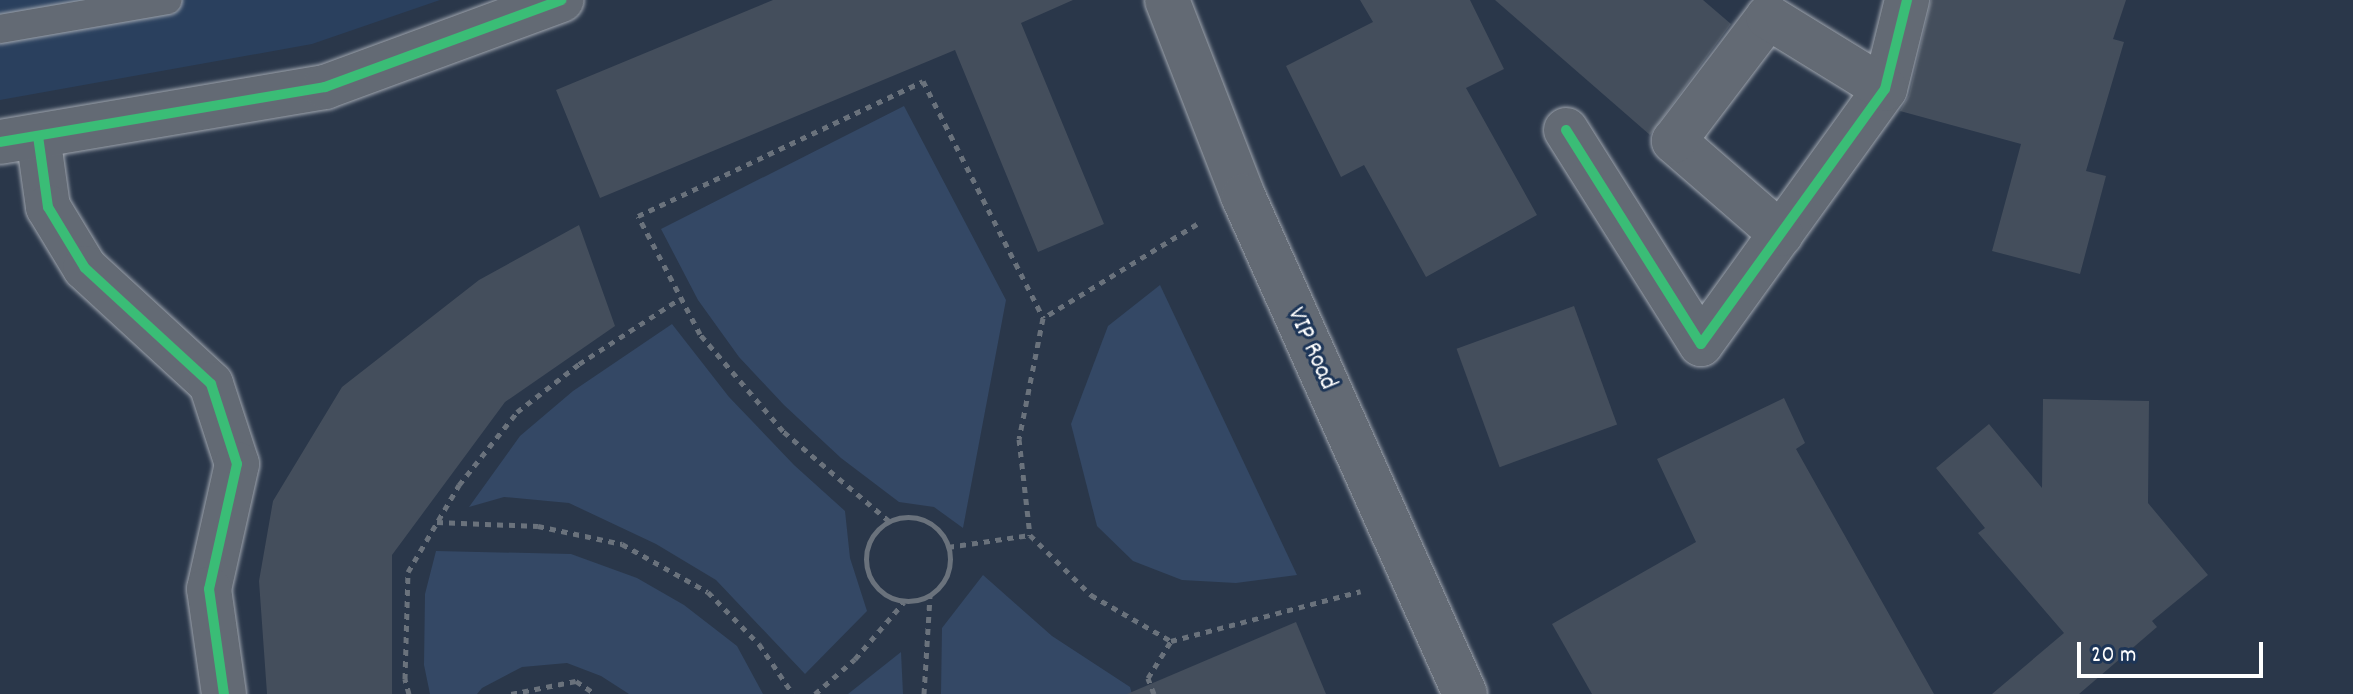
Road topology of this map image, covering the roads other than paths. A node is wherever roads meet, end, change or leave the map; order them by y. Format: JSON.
{"nodes":[{"id":1,"x":168,"y":0,"type":"edge"},
{"id":2,"x":562,"y":0,"type":"edge"},
{"id":3,"x":1167,"y":0,"type":"edge"},
{"id":4,"x":1907,"y":0,"type":"edge"},
{"id":5,"x":0,"y":29,"type":"edge"},
{"id":6,"x":1885,"y":89,"type":"junction"},
{"id":7,"x":1566,"y":130,"type":"dead end"},
{"id":8,"x":19,"y":139,"type":"edge"},
{"id":9,"x":1781,"y":234,"type":"junction"},
{"id":10,"x":224,"y":694,"type":"edge"},
{"id":11,"x":1465,"y":694,"type":"edge"}],
"edges":[{"from":1,"to":5,"type":"lane"},
{"from":2,"to":8,"type":"street"},
{"from":3,"to":11,"type":"street","name":"VIP Road"},
{"from":4,"to":6,"type":"street"},
{"from":6,"to":9,"type":"street"},
{"from":6,"to":9,"type":"street"},
{"from":7,"to":9,"type":"street"},
{"from":8,"to":10,"type":"street"}]}
